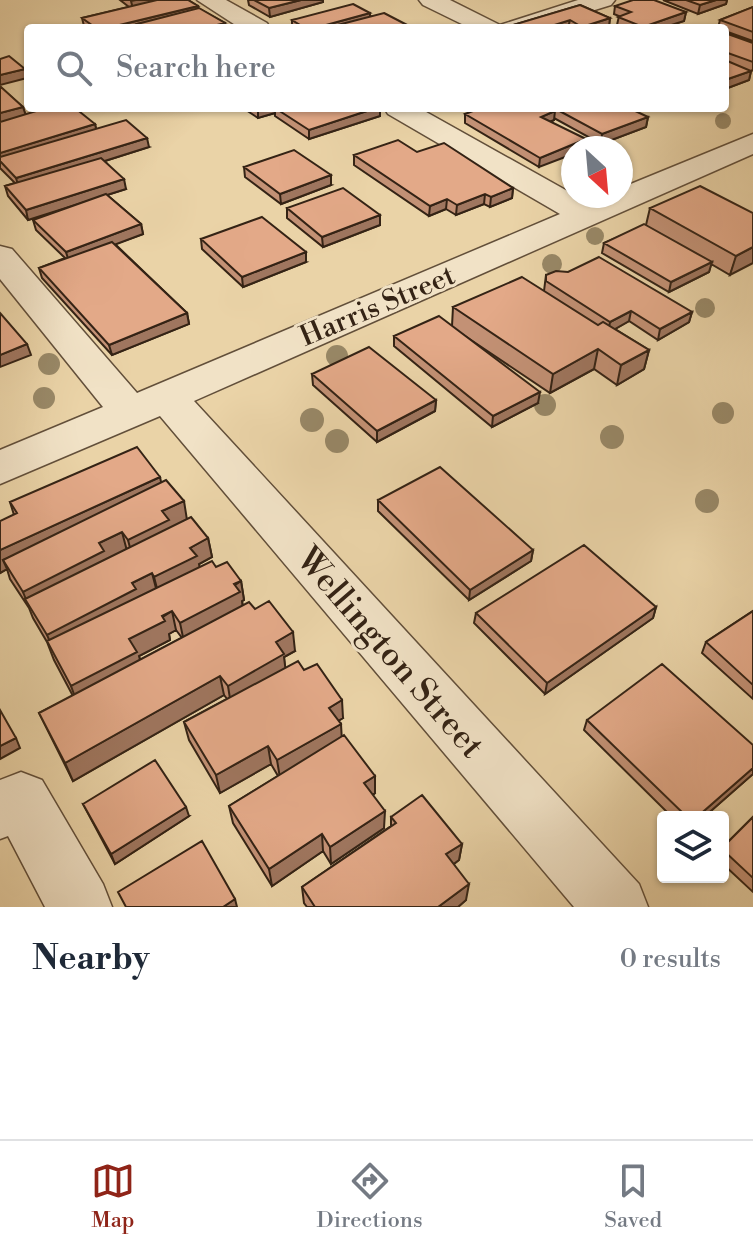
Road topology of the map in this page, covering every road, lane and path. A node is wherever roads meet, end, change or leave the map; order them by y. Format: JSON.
{"nodes":[{"id":1,"x":209,"y":0,"type":"edge"},
{"id":2,"x":431,"y":0,"type":"edge"},
{"id":3,"x":603,"y":0,"type":"edge"},
{"id":4,"x":251,"y":24,"type":"edge"},
{"id":5,"x":481,"y":24,"type":"edge"},
{"id":6,"x":523,"y":24,"type":"edge"},
{"id":7,"x":405,"y":112,"type":"edge"},
{"id":8,"x":744,"y":155,"type":"edge"},
{"id":9,"x":586,"y":215,"type":"junction"},
{"id":10,"x":0,"y":256,"type":"edge"},
{"id":11,"x":148,"y":404,"type":"junction"},
{"id":12,"x":0,"y":468,"type":"edge"},
{"id":13,"x":0,"y":810,"type":"edge"},
{"id":14,"x":606,"y":904,"type":"edge"},
{"id":15,"x":80,"y":907,"type":"edge"}],
"edges":[{"from":1,"to":4,"type":"street"},
{"from":2,"to":5,"type":"street"},
{"from":3,"to":6,"type":"street"},
{"from":7,"to":9,"type":"street"},
{"from":8,"to":9,"type":"street","name":"Harris Street"},
{"from":9,"to":11,"type":"street","name":"Harris Street"},
{"from":10,"to":11,"type":"street","name":"Wellington Street"},
{"from":11,"to":12,"type":"street","name":"Harris Street"},
{"from":11,"to":14,"type":"street","name":"Wellington Street"},
{"from":13,"to":15,"type":"street"}]}
